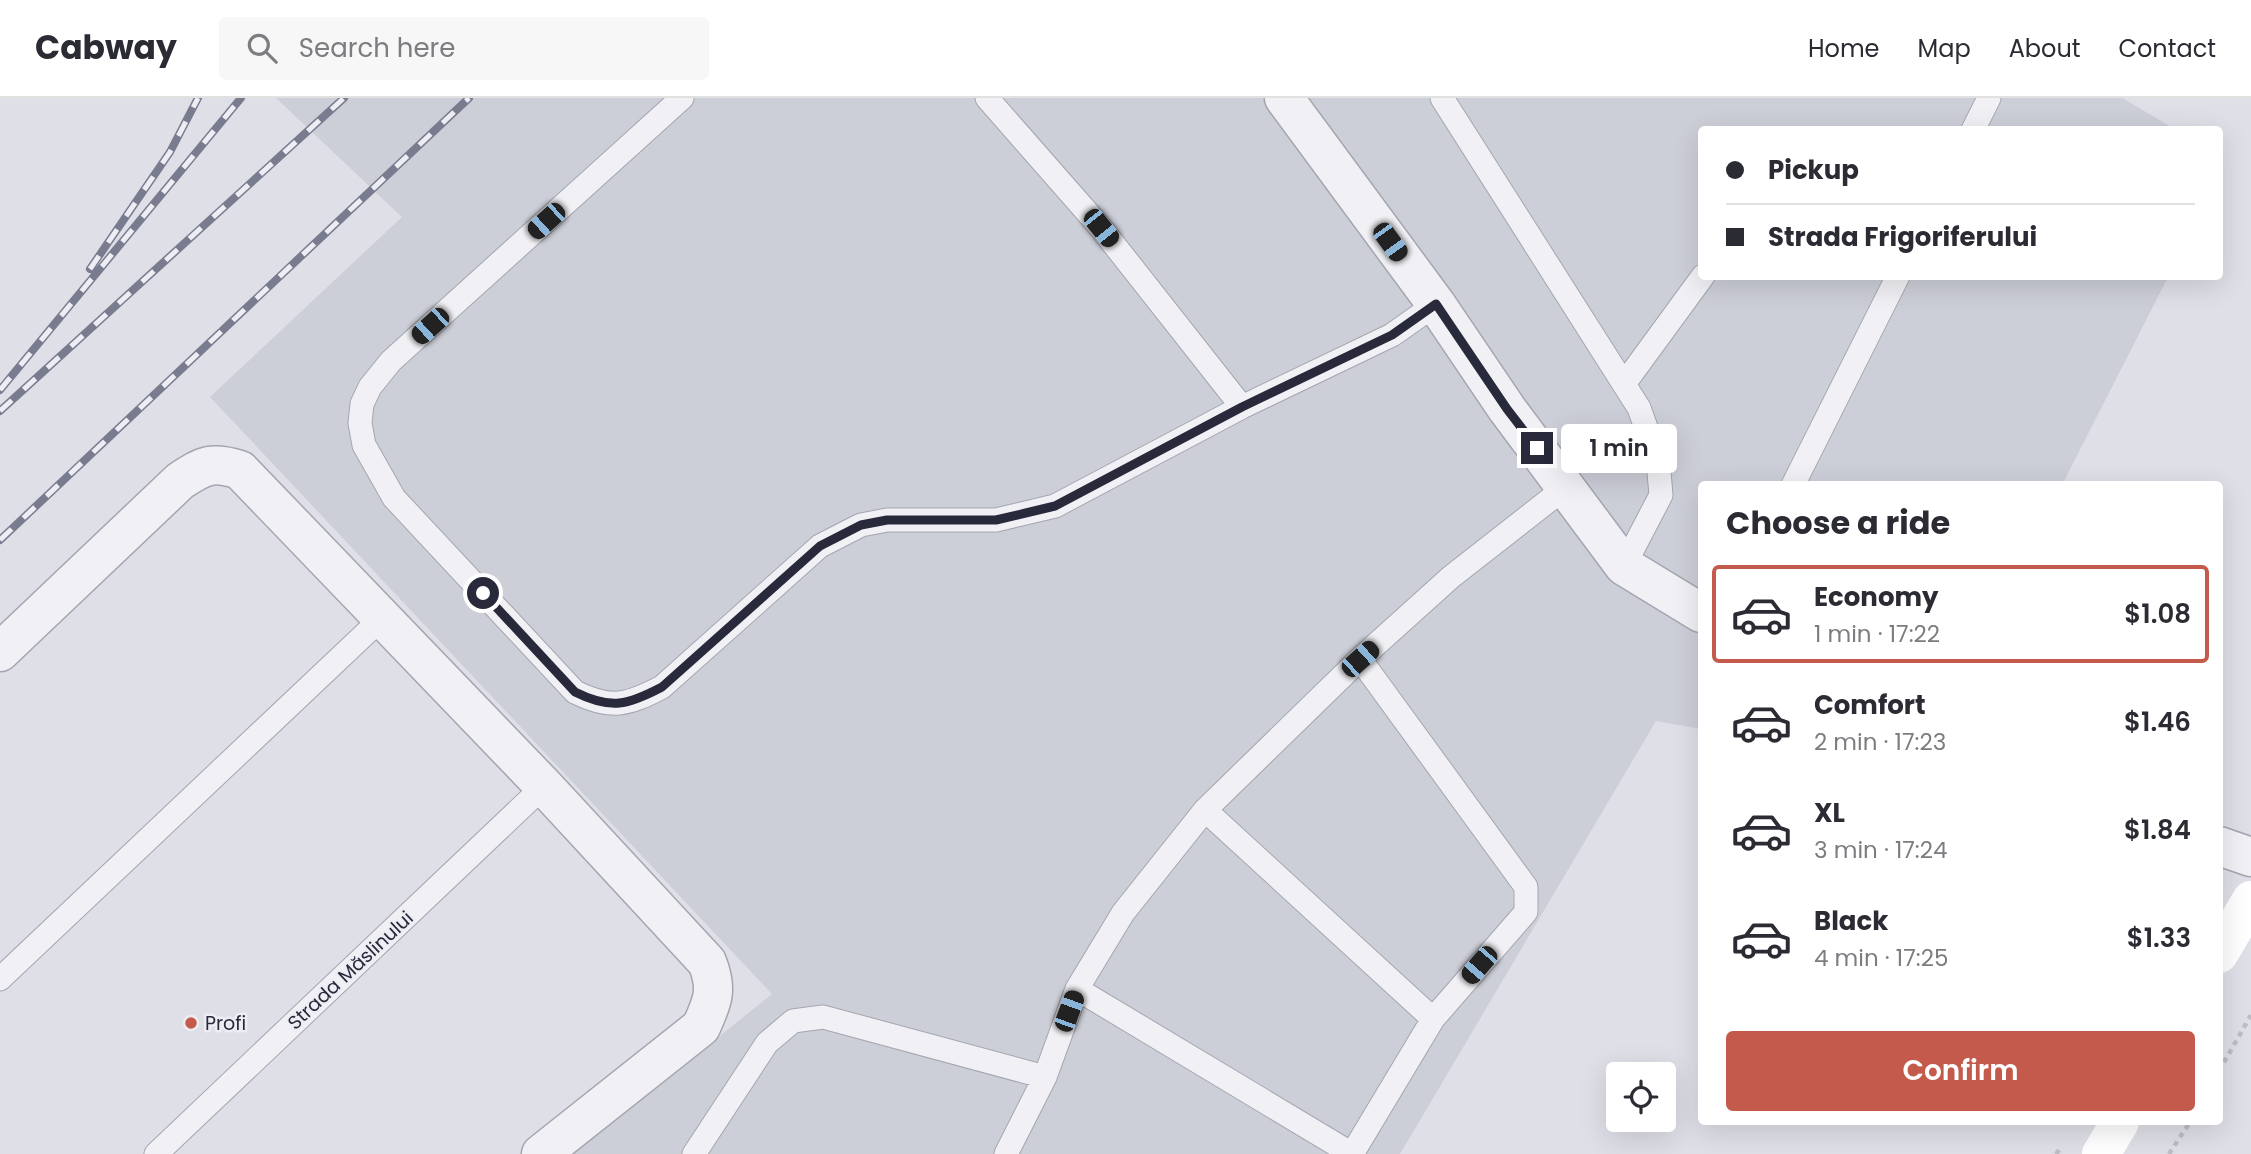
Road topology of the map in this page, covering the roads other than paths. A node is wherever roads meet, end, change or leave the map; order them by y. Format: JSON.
{"nodes":[{"id":1,"x":682,"y":98,"type":"edge"},
{"id":2,"x":987,"y":98,"type":"edge"},
{"id":3,"x":1284,"y":98,"type":"edge"},
{"id":4,"x":1442,"y":98,"type":"edge"},
{"id":5,"x":1989,"y":98,"type":"edge"},
{"id":6,"x":1975,"y":126,"type":"edge"},
{"id":7,"x":1700,"y":280,"type":"edge"},
{"id":8,"x":1896,"y":280,"type":"edge"},
{"id":9,"x":1436,"y":304,"type":"junction"},
{"id":10,"x":1624,"y":384,"type":"junction"},
{"id":11,"x":1242,"y":407,"type":"junction"},
{"id":12,"x":1795,"y":481,"type":"edge"},
{"id":13,"x":1566,"y":487,"type":"junction"},
{"id":14,"x":1624,"y":566,"type":"junction"},
{"id":15,"x":1698,"y":611,"type":"edge"},
{"id":16,"x":382,"y":618,"type":"junction"},
{"id":17,"x":0,"y":652,"type":"edge"},
{"id":18,"x":1360,"y":659,"type":"junction"},
{"id":19,"x":544,"y":786,"type":"junction"},
{"id":20,"x":1205,"y":810,"type":"junction"},
{"id":21,"x":2223,"y":847,"type":"edge"},
{"id":22,"x":2251,"y":857,"type":"edge"},
{"id":23,"x":2251,"y":900,"type":"edge"},
{"id":24,"x":2223,"y":947,"type":"edge"},
{"id":25,"x":0,"y":979,"type":"edge"},
{"id":26,"x":1077,"y":989,"type":"junction"},
{"id":27,"x":1433,"y":1018,"type":"junction"},
{"id":28,"x":1045,"y":1077,"type":"junction"},
{"id":29,"x":2118,"y":1125,"type":"edge"},
{"id":30,"x":156,"y":1154,"type":"edge"},
{"id":31,"x":541,"y":1154,"type":"edge"},
{"id":32,"x":694,"y":1154,"type":"edge"},
{"id":33,"x":1006,"y":1154,"type":"edge"},
{"id":34,"x":2101,"y":1154,"type":"edge"}],
"edges":[{"from":1,"to":11,"type":"lane"},
{"from":2,"to":11,"type":"lane"},
{"from":3,"to":9,"type":"street"},
{"from":4,"to":10,"type":"lane"},
{"from":5,"to":6,"type":"lane"},
{"from":7,"to":10,"type":"lane"},
{"from":8,"to":12,"type":"lane"},
{"from":9,"to":11,"type":"lane"},
{"from":9,"to":13,"type":"street"},
{"from":10,"to":14,"type":"lane"},
{"from":13,"to":14,"type":"street"},
{"from":13,"to":18,"type":"lane"},
{"from":14,"to":15,"type":"street"},
{"from":16,"to":17,"type":"street"},
{"from":16,"to":19,"type":"street"},
{"from":16,"to":25,"type":"lane"},
{"from":18,"to":20,"type":"lane"},
{"from":18,"to":27,"type":"lane"},
{"from":19,"to":30,"type":"lane","name":"Strada Măslinului"},
{"from":19,"to":31,"type":"street"},
{"from":20,"to":26,"type":"lane"},
{"from":20,"to":27,"type":"lane"},
{"from":21,"to":22,"type":"street"},
{"from":23,"to":24,"type":"street"},
{"from":26,"to":27,"type":"lane"},
{"from":26,"to":28,"type":"lane"},
{"from":28,"to":32,"type":"lane"},
{"from":28,"to":33,"type":"lane"},
{"from":29,"to":34,"type":"street"}]}
